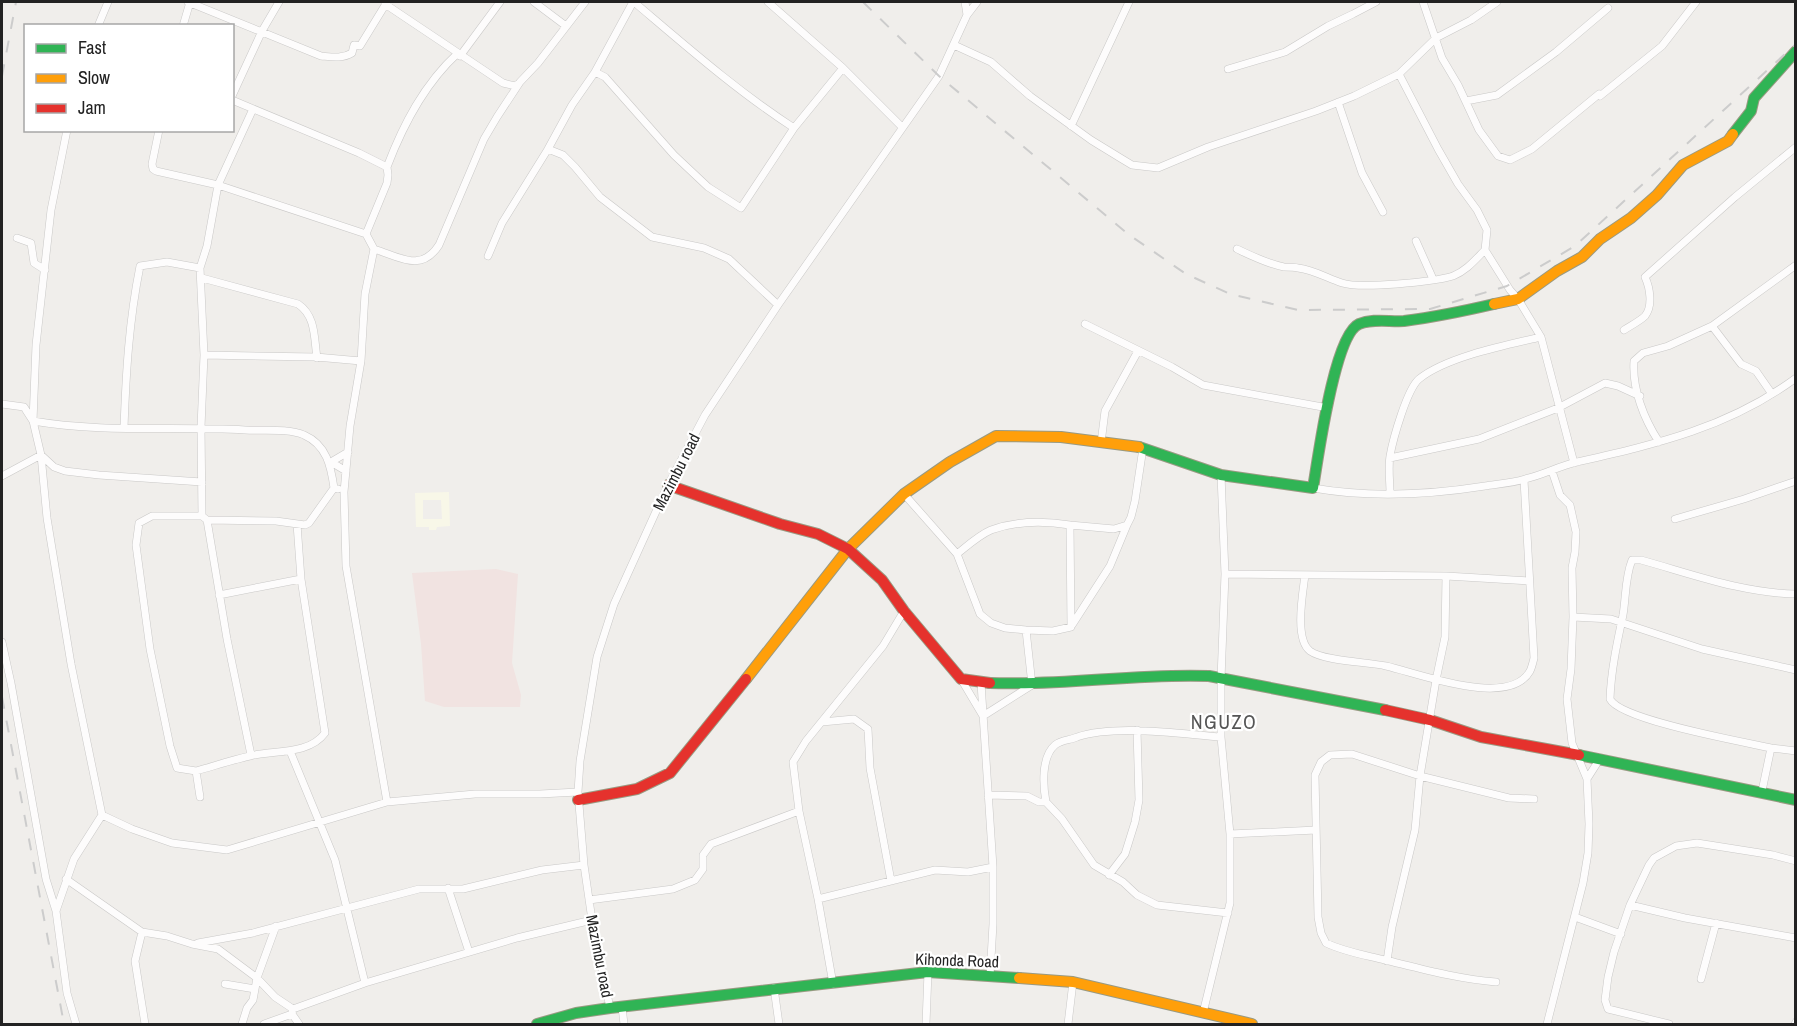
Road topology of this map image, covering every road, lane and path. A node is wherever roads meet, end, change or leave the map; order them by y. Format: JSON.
{"nodes":[{"id":1,"x":108,"y":2,"type":"edge"},
{"id":2,"x":189,"y":2,"type":"edge"},
{"id":3,"x":279,"y":2,"type":"edge"},
{"id":4,"x":500,"y":2,"type":"edge"},
{"id":5,"x":534,"y":2,"type":"edge"},
{"id":6,"x":585,"y":2,"type":"edge"},
{"id":7,"x":634,"y":2,"type":"edge"},
{"id":8,"x":768,"y":2,"type":"edge"},
{"id":9,"x":965,"y":2,"type":"edge"},
{"id":10,"x":977,"y":2,"type":"edge"},
{"id":11,"x":1129,"y":2,"type":"edge"},
{"id":12,"x":1376,"y":2,"type":"edge"},
{"id":13,"x":1423,"y":2,"type":"edge"},
{"id":14,"x":1497,"y":2,"type":"edge"},
{"id":15,"x":1696,"y":2,"type":"edge"},
{"id":16,"x":386,"y":3,"type":"edge"},
{"id":17,"x":1608,"y":8,"type":"dead end"},
{"id":18,"x":967,"y":15,"type":"junction"},
{"id":19,"x":99,"y":24,"type":"edge"},
{"id":20,"x":184,"y":24,"type":"edge"},
{"id":21,"x":566,"y":26,"type":"junction"},
{"id":22,"x":262,"y":31,"type":"junction"},
{"id":23,"x":1436,"y":38,"type":"junction"},
{"id":24,"x":954,"y":45,"type":"junction"},
{"id":25,"x":1796,"y":51,"type":"edge"},
{"id":26,"x":459,"y":55,"type":"junction"},
{"id":27,"x":843,"y":68,"type":"junction"},
{"id":28,"x":1228,"y":69,"type":"dead end"},
{"id":29,"x":595,"y":72,"type":"junction"},
{"id":30,"x":1399,"y":74,"type":"junction"},
{"id":31,"x":520,"y":82,"type":"junction"},
{"id":32,"x":234,"y":94,"type":"edge"},
{"id":33,"x":234,"y":99,"type":"edge"},
{"id":34,"x":1466,"y":101,"type":"junction"},
{"id":35,"x":1338,"y":102,"type":"junction"},
{"id":36,"x":253,"y":109,"type":"junction"},
{"id":37,"x":1071,"y":126,"type":"junction"},
{"id":38,"x":902,"y":127,"type":"junction"},
{"id":39,"x":794,"y":128,"type":"junction"},
{"id":40,"x":67,"y":132,"type":"edge"},
{"id":41,"x":159,"y":132,"type":"edge"},
{"id":42,"x":1796,"y":147,"type":"edge"},
{"id":43,"x":548,"y":149,"type":"junction"},
{"id":44,"x":387,"y":167,"type":"junction"},
{"id":45,"x":218,"y":186,"type":"junction"},
{"id":46,"x":1383,"y":212,"type":"dead end"},
{"id":47,"x":366,"y":234,"type":"junction"},
{"id":48,"x":17,"y":238,"type":"dead end"},
{"id":49,"x":1416,"y":241,"type":"dead end"},
{"id":50,"x":374,"y":249,"type":"junction"},
{"id":51,"x":1237,"y":249,"type":"dead end"},
{"id":52,"x":1485,"y":250,"type":"junction"},
{"id":53,"x":488,"y":256,"type":"dead end"},
{"id":54,"x":1796,"y":265,"type":"edge"},
{"id":55,"x":200,"y":268,"type":"junction"},
{"id":56,"x":45,"y":270,"type":"junction"},
{"id":57,"x":202,"y":278,"type":"junction"},
{"id":58,"x":1433,"y":279,"type":"junction"},
{"id":59,"x":1518,"y":299,"type":"junction"},
{"id":60,"x":778,"y":306,"type":"junction"},
{"id":61,"x":1085,"y":324,"type":"dead end"},
{"id":62,"x":1712,"y":326,"type":"junction"},
{"id":63,"x":1624,"y":330,"type":"dead end"},
{"id":64,"x":1541,"y":337,"type":"junction"},
{"id":65,"x":1138,"y":351,"type":"junction"},
{"id":66,"x":204,"y":355,"type":"junction"},
{"id":67,"x":317,"y":357,"type":"junction"},
{"id":68,"x":361,"y":361,"type":"junction"},
{"id":69,"x":1796,"y":378,"type":"edge"},
{"id":70,"x":1772,"y":394,"type":"junction"},
{"id":71,"x":1640,"y":396,"type":"junction"},
{"id":72,"x":2,"y":404,"type":"edge"},
{"id":73,"x":1328,"y":408,"type":"junction"},
{"id":74,"x":1558,"y":408,"type":"junction"},
{"id":75,"x":33,"y":421,"type":"junction"},
{"id":76,"x":124,"y":428,"type":"junction"},
{"id":77,"x":201,"y":428,"type":"junction"},
{"id":78,"x":1659,"y":442,"type":"junction"},
{"id":79,"x":1101,"y":443,"type":"junction"},
{"id":80,"x":1143,"y":448,"type":"junction"},
{"id":81,"x":348,"y":452,"type":"junction"},
{"id":82,"x":41,"y":455,"type":"junction"},
{"id":83,"x":1390,"y":458,"type":"junction"},
{"id":84,"x":331,"y":462,"type":"junction"},
{"id":85,"x":1574,"y":463,"type":"junction"},
{"id":86,"x":346,"y":471,"type":"junction"},
{"id":87,"x":1552,"y":471,"type":"junction"},
{"id":88,"x":1221,"y":475,"type":"junction"},
{"id":89,"x":2,"y":476,"type":"edge"},
{"id":90,"x":1524,"y":480,"type":"junction"},
{"id":91,"x":1796,"y":481,"type":"edge"},
{"id":92,"x":201,"y":482,"type":"junction"},
{"id":93,"x":668,"y":485,"type":"junction"},
{"id":94,"x":334,"y":488,"type":"junction"},
{"id":95,"x":1313,"y":488,"type":"junction"},
{"id":96,"x":344,"y":492,"type":"junction"},
{"id":97,"x":904,"y":494,"type":"junction"},
{"id":98,"x":1390,"y":494,"type":"junction"},
{"id":99,"x":204,"y":518,"type":"junction"},
{"id":100,"x":1675,"y":519,"type":"dead end"},
{"id":101,"x":297,"y":524,"type":"junction"},
{"id":102,"x":1070,"y":525,"type":"junction"},
{"id":103,"x":1127,"y":525,"type":"junction"},
{"id":104,"x":848,"y":549,"type":"junction"},
{"id":105,"x":957,"y":554,"type":"junction"},
{"id":106,"x":1225,"y":574,"type":"junction"},
{"id":107,"x":1305,"y":575,"type":"junction"},
{"id":108,"x":1446,"y":576,"type":"junction"},
{"id":109,"x":301,"y":579,"type":"junction"},
{"id":110,"x":1529,"y":581,"type":"junction"},
{"id":111,"x":1796,"y":594,"type":"edge"},
{"id":112,"x":219,"y":595,"type":"junction"},
{"id":113,"x":904,"y":611,"type":"junction"},
{"id":114,"x":1573,"y":617,"type":"junction"},
{"id":115,"x":1621,"y":624,"type":"junction"},
{"id":116,"x":1071,"y":627,"type":"junction"},
{"id":117,"x":1026,"y":630,"type":"junction"},
{"id":118,"x":2,"y":642,"type":"edge"},
{"id":119,"x":1796,"y":670,"type":"edge"},
{"id":120,"x":961,"y":679,"type":"junction"},
{"id":121,"x":1221,"y":679,"type":"junction"},
{"id":122,"x":1436,"y":680,"type":"junction"},
{"id":123,"x":981,"y":683,"type":"junction"},
{"id":124,"x":1032,"y":685,"type":"junction"},
{"id":125,"x":983,"y":716,"type":"junction"},
{"id":126,"x":1430,"y":720,"type":"junction"},
{"id":127,"x":822,"y":722,"type":"junction"},
{"id":128,"x":1137,"y":730,"type":"junction"},
{"id":129,"x":1221,"y":737,"type":"junction"},
{"id":130,"x":1771,"y":748,"type":"junction"},
{"id":131,"x":290,"y":751,"type":"junction"},
{"id":132,"x":1796,"y":751,"type":"edge"},
{"id":133,"x":251,"y":755,"type":"junction"},
{"id":134,"x":1578,"y":755,"type":"junction"},
{"id":135,"x":1599,"y":760,"type":"junction"},
{"id":136,"x":196,"y":771,"type":"junction"},
{"id":137,"x":1420,"y":776,"type":"junction"},
{"id":138,"x":1587,"y":779,"type":"junction"},
{"id":139,"x":1762,"y":791,"type":"junction"},
{"id":140,"x":988,"y":795,"type":"junction"},
{"id":141,"x":578,"y":796,"type":"junction"},
{"id":142,"x":200,"y":797,"type":"dead end"},
{"id":143,"x":1534,"y":799,"type":"dead end"},
{"id":144,"x":1796,"y":800,"type":"edge"},
{"id":145,"x":387,"y":802,"type":"junction"},
{"id":146,"x":1046,"y":802,"type":"junction"},
{"id":147,"x":799,"y":811,"type":"junction"},
{"id":148,"x":102,"y":815,"type":"junction"},
{"id":149,"x":319,"y":823,"type":"junction"},
{"id":150,"x":1316,"y":830,"type":"junction"},
{"id":151,"x":1230,"y":834,"type":"junction"},
{"id":152,"x":1796,"y":861,"type":"edge"},
{"id":153,"x":584,"y":865,"type":"junction"},
{"id":154,"x":993,"y":867,"type":"junction"},
{"id":155,"x":1109,"y":875,"type":"junction"},
{"id":156,"x":66,"y":879,"type":"junction"},
{"id":157,"x":891,"y":881,"type":"junction"},
{"id":158,"x":448,"y":888,"type":"junction"},
{"id":159,"x":819,"y":899,"type":"junction"},
{"id":160,"x":589,"y":900,"type":"junction"},
{"id":161,"x":1630,"y":905,"type":"junction"},
{"id":162,"x":347,"y":909,"type":"junction"},
{"id":163,"x":56,"y":911,"type":"junction"},
{"id":164,"x":1228,"y":913,"type":"junction"},
{"id":165,"x":1575,"y":917,"type":"junction"},
{"id":166,"x":592,"y":920,"type":"junction"},
{"id":167,"x":1716,"y":923,"type":"junction"},
{"id":168,"x":276,"y":926,"type":"junction"},
{"id":169,"x":142,"y":932,"type":"junction"},
{"id":170,"x":1621,"y":934,"type":"junction"},
{"id":171,"x":1796,"y":939,"type":"edge"},
{"id":172,"x":192,"y":944,"type":"junction"},
{"id":173,"x":469,"y":952,"type":"junction"},
{"id":174,"x":1388,"y":960,"type":"junction"},
{"id":175,"x":928,"y":972,"type":"junction"},
{"id":176,"x":990,"y":976,"type":"junction"},
{"id":177,"x":257,"y":978,"type":"junction"},
{"id":178,"x":1701,"y":979,"type":"dead end"},
{"id":179,"x":1073,"y":982,"type":"junction"},
{"id":180,"x":1496,"y":982,"type":"dead end"},
{"id":181,"x":365,"y":983,"type":"junction"},
{"id":182,"x":225,"y":984,"type":"dead end"},
{"id":183,"x":833,"y":984,"type":"junction"},
{"id":184,"x":774,"y":988,"type":"junction"},
{"id":185,"x":255,"y":989,"type":"junction"},
{"id":186,"x":622,"y":1007,"type":"junction"},
{"id":187,"x":610,"y":1008,"type":"junction"},
{"id":188,"x":293,"y":1011,"type":"junction"},
{"id":189,"x":1203,"y":1013,"type":"junction"},
{"id":190,"x":1239,"y":1023,"type":"edge"},
{"id":191,"x":76,"y":1024,"type":"edge"},
{"id":192,"x":145,"y":1024,"type":"edge"},
{"id":193,"x":242,"y":1024,"type":"edge"},
{"id":194,"x":264,"y":1024,"type":"edge"},
{"id":195,"x":299,"y":1024,"type":"edge"},
{"id":196,"x":537,"y":1024,"type":"edge"},
{"id":197,"x":624,"y":1024,"type":"edge"},
{"id":198,"x":779,"y":1024,"type":"edge"},
{"id":199,"x":926,"y":1024,"type":"edge"},
{"id":200,"x":1068,"y":1024,"type":"edge"},
{"id":201,"x":1252,"y":1024,"type":"edge"},
{"id":202,"x":1547,"y":1024,"type":"edge"},
{"id":203,"x":1669,"y":1024,"type":"edge"}],
"edges":[{"from":1,"to":19,"type":"street"},
{"from":2,"to":20,"type":"street"},
{"from":2,"to":22,"type":"street"},
{"from":3,"to":22,"type":"street"},
{"from":4,"to":26,"type":"street"},
{"from":5,"to":21,"type":"street"},
{"from":6,"to":21,"type":"street"},
{"from":7,"to":29,"type":"street"},
{"from":7,"to":39,"type":"street"},
{"from":8,"to":27,"type":"street"},
{"from":9,"to":18,"type":"street"},
{"from":10,"to":18,"type":"street","name":"Mazimbu road"},
{"from":11,"to":37,"type":"street"},
{"from":12,"to":28,"type":"street"},
{"from":13,"to":23,"type":"street"},
{"from":14,"to":23,"type":"street"},
{"from":15,"to":34,"type":"street"},
{"from":16,"to":22,"type":"street"},
{"from":16,"to":26,"type":"street"},
{"from":17,"to":34,"type":"street"},
{"from":18,"to":24,"type":"street","name":"Mazimbu road"},
{"from":21,"to":31,"type":"street"},
{"from":22,"to":32,"type":"street"},
{"from":23,"to":30,"type":"street"},
{"from":23,"to":34,"type":"street"},
{"from":24,"to":37,"type":"street"},
{"from":24,"to":38,"type":"street","name":"Mazimbu road"},
{"from":25,"to":59,"type":"street"},
{"from":26,"to":31,"type":"street"},
{"from":26,"to":44,"type":"street"},
{"from":27,"to":38,"type":"street"},
{"from":27,"to":39,"type":"street"},
{"from":29,"to":39,"type":"street"},
{"from":29,"to":43,"type":"street"},
{"from":30,"to":35,"type":"street"},
{"from":30,"to":52,"type":"street"},
{"from":31,"to":50,"type":"street"},
{"from":33,"to":36,"type":"street"},
{"from":35,"to":37,"type":"street"},
{"from":35,"to":46,"type":"street"},
{"from":36,"to":44,"type":"street"},
{"from":36,"to":45,"type":"street"},
{"from":38,"to":60,"type":"street","name":"Mazimbu road"},
{"from":40,"to":56,"type":"street"},
{"from":41,"to":45,"type":"street"},
{"from":42,"to":63,"type":"street"},
{"from":43,"to":53,"type":"street"},
{"from":43,"to":60,"type":"street"},
{"from":44,"to":47,"type":"street"},
{"from":45,"to":47,"type":"street"},
{"from":45,"to":55,"type":"street"},
{"from":47,"to":50,"type":"street"},
{"from":48,"to":56,"type":"street"},
{"from":49,"to":58,"type":"street"},
{"from":50,"to":68,"type":"street"},
{"from":51,"to":58,"type":"street"},
{"from":52,"to":58,"type":"street"},
{"from":52,"to":59,"type":"street"},
{"from":54,"to":62,"type":"street"},
{"from":55,"to":57,"type":"street"},
{"from":55,"to":76,"type":"street"},
{"from":56,"to":75,"type":"street"},
{"from":57,"to":66,"type":"street"},
{"from":57,"to":67,"type":"street"},
{"from":59,"to":64,"type":"street"},
{"from":59,"to":73,"type":"street"},
{"from":60,"to":93,"type":"street","name":"Mazimbu road"},
{"from":61,"to":65,"type":"street"},
{"from":62,"to":70,"type":"street"},
{"from":62,"to":71,"type":"street"},
{"from":64,"to":74,"type":"street"},
{"from":64,"to":83,"type":"street"},
{"from":65,"to":73,"type":"street"},
{"from":65,"to":79,"type":"street"},
{"from":66,"to":67,"type":"street"},
{"from":66,"to":77,"type":"street"},
{"from":67,"to":68,"type":"street"},
{"from":68,"to":81,"type":"street"},
{"from":69,"to":70,"type":"street"},
{"from":70,"to":78,"type":"street"},
{"from":71,"to":74,"type":"street"},
{"from":71,"to":78,"type":"street"},
{"from":72,"to":75,"type":"street"},
{"from":73,"to":95,"type":"street"},
{"from":74,"to":83,"type":"street"},
{"from":74,"to":85,"type":"street"},
{"from":75,"to":76,"type":"street"},
{"from":75,"to":82,"type":"street"},
{"from":76,"to":77,"type":"street"},
{"from":77,"to":84,"type":"street"},
{"from":77,"to":92,"type":"street"},
{"from":78,"to":85,"type":"street"},
{"from":79,"to":80,"type":"street"},
{"from":79,"to":97,"type":"street"},
{"from":80,"to":88,"type":"street"},
{"from":80,"to":103,"type":"street"},
{"from":81,"to":84,"type":"street"},
{"from":81,"to":86,"type":"street"},
{"from":82,"to":89,"type":"street"},
{"from":82,"to":92,"type":"street"},
{"from":82,"to":148,"type":"street"},
{"from":83,"to":98,"type":"street"},
{"from":84,"to":86,"type":"street"},
{"from":84,"to":94,"type":"street"},
{"from":85,"to":87,"type":"street"},
{"from":86,"to":96,"type":"street"},
{"from":87,"to":90,"type":"street"},
{"from":87,"to":114,"type":"street"},
{"from":88,"to":95,"type":"street"},
{"from":88,"to":106,"type":"street"},
{"from":90,"to":98,"type":"street"},
{"from":90,"to":110,"type":"street"},
{"from":91,"to":100,"type":"street"},
{"from":92,"to":99,"type":"street"},
{"from":93,"to":104,"type":"street"},
{"from":93,"to":141,"type":"street","name":"Mazimbu road"},
{"from":94,"to":96,"type":"street"},
{"from":94,"to":101,"type":"street"},
{"from":95,"to":98,"type":"street"},
{"from":96,"to":145,"type":"street"},
{"from":97,"to":104,"type":"street"},
{"from":97,"to":105,"type":"street"},
{"from":99,"to":101,"type":"street"},
{"from":99,"to":112,"type":"street"},
{"from":99,"to":136,"type":"street"},
{"from":101,"to":109,"type":"street"},
{"from":102,"to":103,"type":"street"},
{"from":102,"to":105,"type":"street"},
{"from":102,"to":116,"type":"street"},
{"from":103,"to":116,"type":"street"},
{"from":104,"to":113,"type":"street"},
{"from":104,"to":141,"type":"street"},
{"from":105,"to":117,"type":"street"},
{"from":106,"to":107,"type":"street"},
{"from":106,"to":121,"type":"street"},
{"from":107,"to":108,"type":"street"},
{"from":107,"to":122,"type":"street"},
{"from":108,"to":110,"type":"street"},
{"from":108,"to":122,"type":"street"},
{"from":109,"to":112,"type":"street"},
{"from":109,"to":131,"type":"street"},
{"from":110,"to":122,"type":"street"},
{"from":111,"to":115,"type":"street"},
{"from":112,"to":133,"type":"street"},
{"from":113,"to":120,"type":"street"},
{"from":113,"to":127,"type":"street"},
{"from":114,"to":115,"type":"street"},
{"from":114,"to":134,"type":"street"},
{"from":115,"to":119,"type":"street"},
{"from":115,"to":130,"type":"street"},
{"from":116,"to":117,"type":"street"},
{"from":117,"to":124,"type":"street"},
{"from":118,"to":163,"type":"street"},
{"from":120,"to":123,"type":"street"},
{"from":120,"to":125,"type":"street"},
{"from":121,"to":124,"type":"street"},
{"from":121,"to":126,"type":"street"},
{"from":121,"to":129,"type":"street"},
{"from":122,"to":126,"type":"street"},
{"from":123,"to":124,"type":"street"},
{"from":123,"to":125,"type":"street"},
{"from":124,"to":125,"type":"street"},
{"from":125,"to":140,"type":"street"},
{"from":126,"to":134,"type":"street"},
{"from":126,"to":137,"type":"street"},
{"from":127,"to":147,"type":"street"},
{"from":127,"to":157,"type":"street"},
{"from":128,"to":129,"type":"street"},
{"from":128,"to":146,"type":"street"},
{"from":128,"to":155,"type":"street"},
{"from":129,"to":151,"type":"street"},
{"from":130,"to":132,"type":"street"},
{"from":130,"to":139,"type":"street"},
{"from":131,"to":133,"type":"street"},
{"from":131,"to":149,"type":"street"},
{"from":133,"to":136,"type":"street"},
{"from":134,"to":135,"type":"street"},
{"from":134,"to":138,"type":"street"},
{"from":135,"to":138,"type":"street"},
{"from":135,"to":139,"type":"street"},
{"from":136,"to":142,"type":"street"},
{"from":137,"to":143,"type":"street"},
{"from":137,"to":150,"type":"street"},
{"from":137,"to":174,"type":"street"},
{"from":138,"to":165,"type":"street"},
{"from":139,"to":144,"type":"street"},
{"from":140,"to":146,"type":"street"},
{"from":140,"to":154,"type":"street"},
{"from":141,"to":145,"type":"street"},
{"from":141,"to":153,"type":"street","name":"Mazimbu road"},
{"from":145,"to":149,"type":"street"},
{"from":146,"to":155,"type":"street"},
{"from":147,"to":159,"type":"street"},
{"from":147,"to":160,"type":"street"},
{"from":148,"to":149,"type":"street"},
{"from":148,"to":156,"type":"street"},
{"from":149,"to":162,"type":"street"},
{"from":150,"to":151,"type":"street"},
{"from":150,"to":174,"type":"street"},
{"from":151,"to":164,"type":"street"},
{"from":152,"to":161,"type":"street"},
{"from":153,"to":158,"type":"street"},
{"from":153,"to":160,"type":"street","name":"Mazimbu road"},
{"from":154,"to":157,"type":"street"},
{"from":154,"to":176,"type":"street"},
{"from":155,"to":164,"type":"street"},
{"from":156,"to":163,"type":"street"},
{"from":156,"to":169,"type":"street"},
{"from":157,"to":159,"type":"street"},
{"from":158,"to":162,"type":"street"},
{"from":158,"to":173,"type":"street"},
{"from":159,"to":183,"type":"street"},
{"from":160,"to":166,"type":"street","name":"Mazimbu road"},
{"from":161,"to":167,"type":"street"},
{"from":161,"to":170,"type":"street"},
{"from":162,"to":168,"type":"street"},
{"from":162,"to":181,"type":"street"},
{"from":163,"to":191,"type":"street"},
{"from":164,"to":189,"type":"street"},
{"from":165,"to":170,"type":"street"},
{"from":165,"to":202,"type":"street"},
{"from":166,"to":173,"type":"street"},
{"from":166,"to":187,"type":"street","name":"Mazimbu road"},
{"from":167,"to":171,"type":"street"},
{"from":167,"to":178,"type":"street"},
{"from":168,"to":172,"type":"street"},
{"from":168,"to":177,"type":"street"},
{"from":169,"to":172,"type":"street"},
{"from":169,"to":192,"type":"street"},
{"from":170,"to":203,"type":"street"},
{"from":172,"to":177,"type":"street"},
{"from":173,"to":181,"type":"street"},
{"from":174,"to":180,"type":"street"},
{"from":175,"to":176,"type":"street","name":"Kihonda Road"},
{"from":175,"to":183,"type":"street","name":"Kihonda Road"},
{"from":175,"to":199,"type":"street"},
{"from":176,"to":179,"type":"street","name":"Kihonda Road"},
{"from":177,"to":185,"type":"street"},
{"from":177,"to":188,"type":"street"},
{"from":179,"to":189,"type":"street","name":"Kihonda Road"},
{"from":179,"to":200,"type":"street"},
{"from":181,"to":188,"type":"street"},
{"from":182,"to":185,"type":"street"},
{"from":183,"to":184,"type":"street","name":"Kihonda Road"},
{"from":184,"to":186,"type":"street","name":"Kihonda Road"},
{"from":184,"to":198,"type":"street"},
{"from":185,"to":193,"type":"street"},
{"from":186,"to":187,"type":"street","name":"Kihonda Road"},
{"from":186,"to":197,"type":"street"},
{"from":187,"to":196,"type":"street","name":"Kihonda Road"},
{"from":188,"to":194,"type":"street"},
{"from":188,"to":195,"type":"street"},
{"from":189,"to":190,"type":"street","name":"Kihonda Road"},
{"from":190,"to":201,"type":"street","name":"Kihonda Road"}]}
